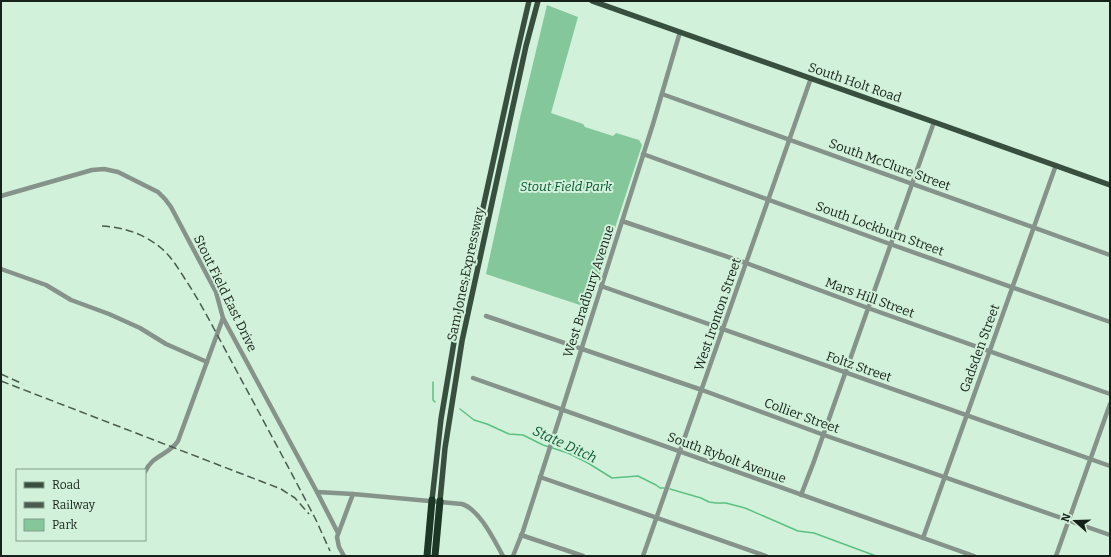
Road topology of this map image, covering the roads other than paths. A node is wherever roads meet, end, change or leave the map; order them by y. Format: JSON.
{"nodes":[{"id":1,"x":529,"y":1,"type":"edge"},
{"id":2,"x":538,"y":1,"type":"edge"},
{"id":3,"x":592,"y":1,"type":"edge"},
{"id":4,"x":680,"y":32,"type":"junction"},
{"id":5,"x":811,"y":78,"type":"junction"},
{"id":6,"x":662,"y":94,"type":"junction"},
{"id":7,"x":934,"y":122,"type":"junction"},
{"id":8,"x":790,"y":140,"type":"junction"},
{"id":9,"x":643,"y":154,"type":"junction"},
{"id":10,"x":1056,"y":165,"type":"junction"},
{"id":11,"x":912,"y":184,"type":"junction"},
{"id":12,"x":1110,"y":185,"type":"edge"},
{"id":13,"x":1,"y":196,"type":"edge"},
{"id":14,"x":768,"y":200,"type":"junction"},
{"id":15,"x":622,"y":221,"type":"junction"},
{"id":16,"x":1034,"y":228,"type":"junction"},
{"id":17,"x":890,"y":244,"type":"junction"},
{"id":18,"x":1110,"y":255,"type":"edge"},
{"id":19,"x":746,"y":264,"type":"junction"},
{"id":20,"x":1,"y":268,"type":"edge"},
{"id":21,"x":601,"y":286,"type":"junction"},
{"id":22,"x":1012,"y":287,"type":"junction"},
{"id":23,"x":868,"y":308,"type":"junction"},
{"id":24,"x":486,"y":316,"type":"dead end"},
{"id":25,"x":223,"y":318,"type":"junction"},
{"id":26,"x":1110,"y":322,"type":"edge"},
{"id":27,"x":722,"y":329,"type":"junction"},
{"id":28,"x":582,"y":348,"type":"junction"},
{"id":29,"x":990,"y":352,"type":"junction"},
{"id":30,"x":207,"y":362,"type":"junction"},
{"id":31,"x":845,"y":373,"type":"junction"},
{"id":32,"x":473,"y":378,"type":"dead end"},
{"id":33,"x":702,"y":390,"type":"junction"},
{"id":34,"x":1110,"y":394,"type":"edge"},
{"id":35,"x":1110,"y":404,"type":"edge"},
{"id":36,"x":562,"y":410,"type":"junction"},
{"id":37,"x":967,"y":416,"type":"junction"},
{"id":38,"x":824,"y":435,"type":"junction"},
{"id":39,"x":680,"y":452,"type":"junction"},
{"id":40,"x":1090,"y":459,"type":"junction"},
{"id":41,"x":1110,"y":466,"type":"edge"},
{"id":42,"x":146,"y":470,"type":"edge"},
{"id":43,"x":540,"y":477,"type":"junction"},
{"id":44,"x":945,"y":477,"type":"junction"},
{"id":45,"x":317,"y":492,"type":"junction"},
{"id":46,"x":353,"y":494,"type":"junction"},
{"id":47,"x":801,"y":495,"type":"junction"},
{"id":48,"x":432,"y":500,"type":"junction"},
{"id":49,"x":440,"y":501,"type":"junction"},
{"id":50,"x":657,"y":518,"type":"junction"},
{"id":51,"x":1069,"y":520,"type":"junction"},
{"id":52,"x":338,"y":533,"type":"junction"},
{"id":53,"x":521,"y":535,"type":"junction"},
{"id":54,"x":1110,"y":535,"type":"edge"},
{"id":55,"x":923,"y":538,"type":"junction"},
{"id":56,"x":344,"y":556,"type":"edge"},
{"id":57,"x":427,"y":556,"type":"edge"},
{"id":58,"x":435,"y":556,"type":"edge"},
{"id":59,"x":503,"y":556,"type":"edge"},
{"id":60,"x":513,"y":556,"type":"edge"},
{"id":61,"x":583,"y":556,"type":"edge"},
{"id":62,"x":643,"y":556,"type":"edge"},
{"id":63,"x":766,"y":556,"type":"edge"},
{"id":64,"x":974,"y":556,"type":"edge"},
{"id":65,"x":1056,"y":556,"type":"edge"}],
"edges":[{"from":1,"to":48,"type":"main road","name":"Sam Jones Expressway"},
{"from":2,"to":49,"type":"main road","name":"Sam Jones Expressway"},
{"from":3,"to":4,"type":"main road","name":"South Holt Road"},
{"from":4,"to":5,"type":"main road","name":"South Holt Road"},
{"from":4,"to":6,"type":"street","name":"West Bradbury Avenue"},
{"from":5,"to":7,"type":"main road","name":"South Holt Road"},
{"from":5,"to":8,"type":"street","name":"West Ironton Street"},
{"from":6,"to":8,"type":"street","name":"South McClure Street"},
{"from":6,"to":9,"type":"street","name":"West Bradbury Avenue"},
{"from":7,"to":10,"type":"main road","name":"South Holt Road"},
{"from":7,"to":11,"type":"street"},
{"from":8,"to":11,"type":"street","name":"South McClure Street"},
{"from":8,"to":14,"type":"street","name":"West Ironton Street"},
{"from":9,"to":14,"type":"street","name":"South Lockburn Street"},
{"from":9,"to":15,"type":"street","name":"West Bradbury Avenue"},
{"from":10,"to":12,"type":"main road","name":"South Holt Road"},
{"from":10,"to":16,"type":"street","name":"Gadsden Street"},
{"from":11,"to":16,"type":"street","name":"South McClure Street"},
{"from":11,"to":17,"type":"street"},
{"from":13,"to":25,"type":"street","name":"Stout Field East Drive"},
{"from":14,"to":17,"type":"street","name":"South Lockburn Street"},
{"from":14,"to":19,"type":"street","name":"West Ironton Street"},
{"from":15,"to":19,"type":"street","name":"Mars Hill Street"},
{"from":15,"to":21,"type":"street","name":"West Bradbury Avenue"},
{"from":16,"to":18,"type":"street","name":"South McClure Street"},
{"from":16,"to":22,"type":"street","name":"Gadsden Street"},
{"from":17,"to":22,"type":"street","name":"South Lockburn Street"},
{"from":17,"to":23,"type":"street"},
{"from":19,"to":23,"type":"street","name":"Mars Hill Street"},
{"from":19,"to":27,"type":"street","name":"West Ironton Street"},
{"from":20,"to":30,"type":"street"},
{"from":21,"to":27,"type":"street","name":"Foltz Street"},
{"from":21,"to":28,"type":"street","name":"West Bradbury Avenue"},
{"from":22,"to":26,"type":"street","name":"South Lockburn Street"},
{"from":22,"to":29,"type":"street","name":"Gadsden Street"},
{"from":23,"to":29,"type":"street","name":"Mars Hill Street"},
{"from":23,"to":31,"type":"street"},
{"from":24,"to":28,"type":"street","name":"Collier Street"},
{"from":25,"to":30,"type":"street"},
{"from":25,"to":45,"type":"street","name":"Stout Field East Drive"},
{"from":27,"to":31,"type":"street","name":"Foltz Street"},
{"from":27,"to":33,"type":"street","name":"West Ironton Street"},
{"from":28,"to":33,"type":"street","name":"Collier Street"},
{"from":28,"to":36,"type":"street","name":"West Bradbury Avenue"},
{"from":29,"to":34,"type":"street","name":"Mars Hill Street"},
{"from":29,"to":37,"type":"street","name":"Gadsden Street"},
{"from":30,"to":42,"type":"street"},
{"from":31,"to":37,"type":"street","name":"Foltz Street"},
{"from":31,"to":38,"type":"street"},
{"from":32,"to":36,"type":"street","name":"South Rybolt Avenue"},
{"from":33,"to":38,"type":"street","name":"Collier Street"},
{"from":33,"to":39,"type":"street","name":"West Ironton Street"},
{"from":35,"to":40,"type":"street"},
{"from":36,"to":39,"type":"street","name":"South Rybolt Avenue"},
{"from":36,"to":43,"type":"street","name":"West Bradbury Avenue"},
{"from":37,"to":40,"type":"street","name":"Foltz Street"},
{"from":37,"to":44,"type":"street","name":"Gadsden Street"},
{"from":38,"to":44,"type":"street","name":"Collier Street"},
{"from":38,"to":47,"type":"street"},
{"from":39,"to":47,"type":"street","name":"South Rybolt Avenue"},
{"from":39,"to":50,"type":"street","name":"West Ironton Street"},
{"from":40,"to":41,"type":"street","name":"Foltz Street"},
{"from":40,"to":51,"type":"street"},
{"from":43,"to":50,"type":"street"},
{"from":43,"to":53,"type":"street","name":"West Bradbury Avenue"},
{"from":44,"to":51,"type":"street","name":"Collier Street"},
{"from":44,"to":55,"type":"street","name":"Gadsden Street"},
{"from":45,"to":46,"type":"street"},
{"from":45,"to":52,"type":"street","name":"Stout Field East Drive"},
{"from":46,"to":48,"type":"street"},
{"from":46,"to":52,"type":"street"},
{"from":47,"to":55,"type":"street","name":"South Rybolt Avenue"},
{"from":48,"to":49,"type":"street"},
{"from":48,"to":57,"type":"highway","name":"Sam Jones Expressway"},
{"from":49,"to":58,"type":"highway","name":"Sam Jones Expressway"},
{"from":49,"to":59,"type":"street"},
{"from":50,"to":62,"type":"street","name":"West Ironton Street"},
{"from":50,"to":63,"type":"street"},
{"from":51,"to":54,"type":"street","name":"Collier Street"},
{"from":51,"to":65,"type":"street"},
{"from":52,"to":56,"type":"street","name":"Stout Field East Drive"},
{"from":53,"to":60,"type":"street","name":"West Bradbury Avenue"},
{"from":53,"to":61,"type":"street"},
{"from":55,"to":64,"type":"street","name":"South Rybolt Avenue"}]}
